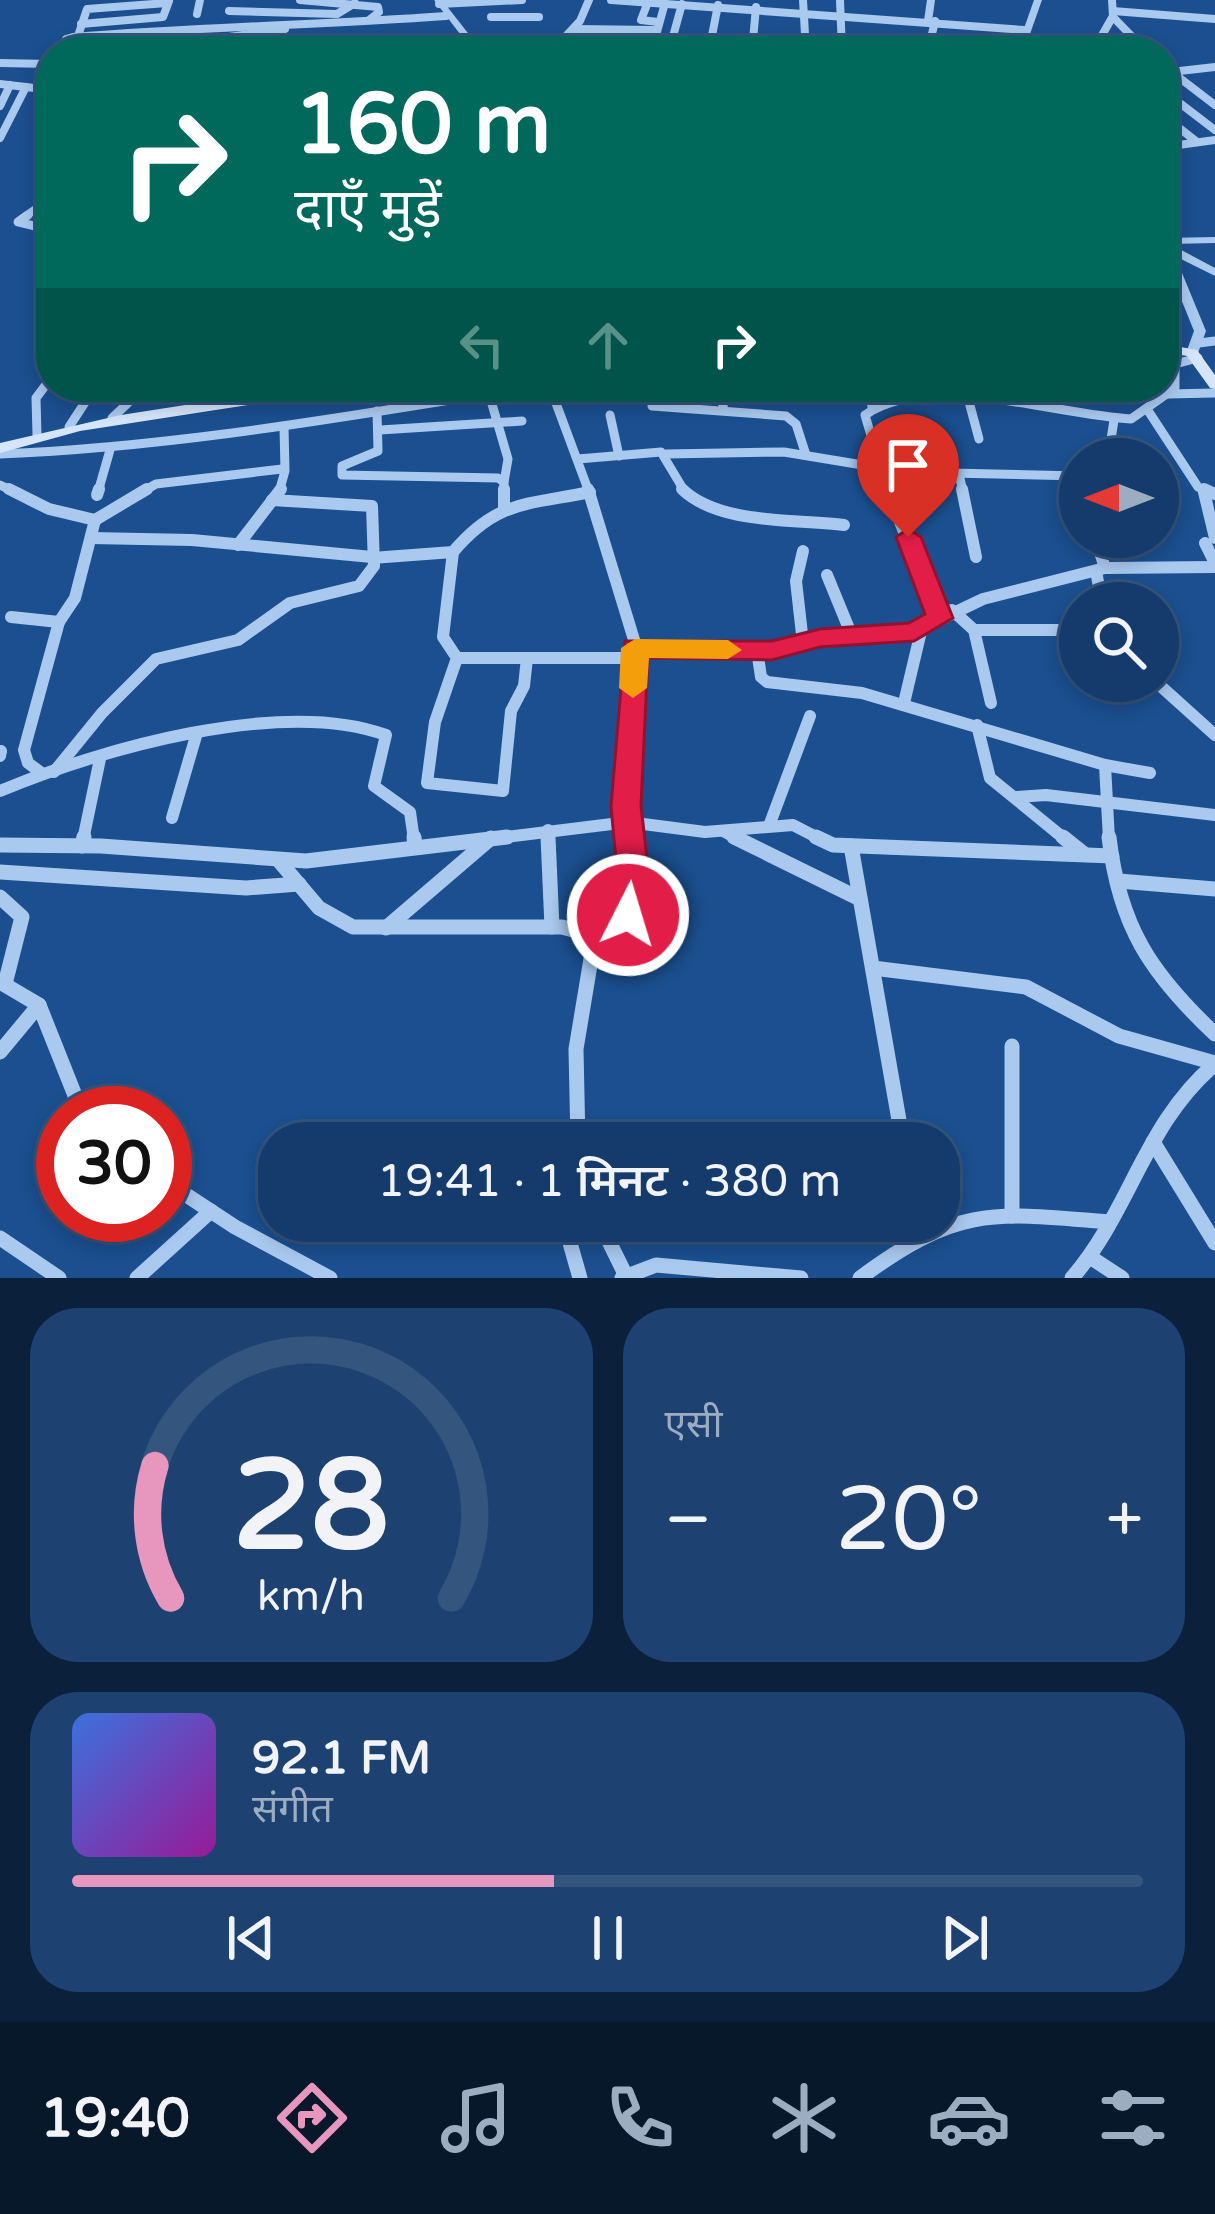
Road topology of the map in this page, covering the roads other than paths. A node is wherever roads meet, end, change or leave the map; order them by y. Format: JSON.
{"nodes":[{"id":1,"x":200,"y":0,"type":"edge"},
{"id":2,"x":300,"y":0,"type":"edge"},
{"id":3,"x":522,"y":0,"type":"edge"},
{"id":4,"x":589,"y":0,"type":"edge"},
{"id":5,"x":611,"y":0,"type":"edge"},
{"id":6,"x":840,"y":0,"type":"edge"},
{"id":7,"x":931,"y":0,"type":"edge"},
{"id":8,"x":1038,"y":0,"type":"edge"},
{"id":9,"x":1112,"y":0,"type":"edge"},
{"id":10,"x":487,"y":1,"type":"edge"},
{"id":11,"x":168,"y":2,"type":"edge"},
{"id":12,"x":438,"y":2,"type":"edge"},
{"id":13,"x":648,"y":2,"type":"edge"},
{"id":14,"x":686,"y":2,"type":"edge"},
{"id":15,"x":355,"y":3,"type":"junction"},
{"id":16,"x":665,"y":3,"type":"edge"},
{"id":17,"x":720,"y":4,"type":"edge"},
{"id":18,"x":804,"y":5,"type":"edge"},
{"id":19,"x":756,"y":8,"type":"junction"},
{"id":20,"x":230,"y":11,"type":"dead end"},
{"id":21,"x":839,"y":13,"type":"junction"},
{"id":22,"x":197,"y":14,"type":"dead end"},
{"id":23,"x":1113,"y":14,"type":"junction"},
{"id":24,"x":422,"y":16,"type":"junction"},
{"id":25,"x":446,"y":16,"type":"junction"},
{"id":26,"x":491,"y":17,"type":"junction"},
{"id":27,"x":539,"y":17,"type":"dead end"},
{"id":28,"x":1215,"y":19,"type":"edge"},
{"id":29,"x":932,"y":21,"type":"junction"},
{"id":30,"x":81,"y":24,"type":"junction"},
{"id":31,"x":368,"y":24,"type":"junction"},
{"id":32,"x":319,"y":25,"type":"junction"},
{"id":33,"x":496,"y":28,"type":"dead end"},
{"id":34,"x":574,"y":29,"type":"junction"},
{"id":35,"x":656,"y":30,"type":"junction"},
{"id":36,"x":1024,"y":30,"type":"junction"},
{"id":37,"x":277,"y":35,"type":"edge"},
{"id":38,"x":78,"y":36,"type":"edge"},
{"id":39,"x":90,"y":36,"type":"edge"},
{"id":40,"x":318,"y":36,"type":"edge"},
{"id":41,"x":368,"y":36,"type":"edge"},
{"id":42,"x":420,"y":36,"type":"dead end"},
{"id":43,"x":465,"y":36,"type":"edge"},
{"id":44,"x":567,"y":36,"type":"edge"},
{"id":45,"x":673,"y":36,"type":"edge"},
{"id":46,"x":713,"y":36,"type":"edge"},
{"id":47,"x":753,"y":36,"type":"edge"},
{"id":48,"x":805,"y":36,"type":"edge"},
{"id":49,"x":841,"y":36,"type":"edge"},
{"id":50,"x":930,"y":36,"type":"edge"},
{"id":51,"x":1023,"y":36,"type":"edge"},
{"id":52,"x":1101,"y":36,"type":"edge"},
{"id":53,"x":1133,"y":36,"type":"edge"},
{"id":54,"x":0,"y":63,"type":"edge"},
{"id":55,"x":36,"y":64,"type":"edge"},
{"id":56,"x":1215,"y":67,"type":"edge"},
{"id":57,"x":1200,"y":68,"type":"junction"},
{"id":58,"x":1179,"y":69,"type":"edge"},
{"id":59,"x":1179,"y":79,"type":"edge"},
{"id":60,"x":1215,"y":80,"type":"edge"},
{"id":61,"x":5,"y":85,"type":"edge"},
{"id":62,"x":26,"y":87,"type":"junction"},
{"id":63,"x":36,"y":88,"type":"edge"},
{"id":64,"x":1181,"y":104,"type":"dead end"},
{"id":65,"x":1215,"y":105,"type":"edge"},
{"id":66,"x":0,"y":106,"type":"edge"},
{"id":67,"x":5,"y":119,"type":"edge"},
{"id":68,"x":1179,"y":128,"type":"edge"},
{"id":69,"x":1215,"y":130,"type":"edge"},
{"id":70,"x":0,"y":138,"type":"edge"},
{"id":71,"x":1215,"y":140,"type":"edge"},
{"id":72,"x":1197,"y":142,"type":"junction"},
{"id":73,"x":1179,"y":145,"type":"edge"},
{"id":74,"x":36,"y":211,"type":"edge"},
{"id":75,"x":36,"y":227,"type":"edge"},
{"id":76,"x":1215,"y":240,"type":"edge"},
{"id":77,"x":1179,"y":247,"type":"edge"},
{"id":78,"x":1179,"y":255,"type":"edge"},
{"id":79,"x":1215,"y":273,"type":"edge"},
{"id":80,"x":1179,"y":280,"type":"edge"},
{"id":81,"x":1215,"y":340,"type":"edge"},
{"id":82,"x":1179,"y":349,"type":"edge"},
{"id":83,"x":1196,"y":351,"type":"junction"},
{"id":84,"x":1179,"y":360,"type":"edge"},
{"id":85,"x":1215,"y":389,"type":"edge"},
{"id":86,"x":1179,"y":393,"type":"edge"},
{"id":87,"x":36,"y":402,"type":"edge"},
{"id":88,"x":85,"y":402,"type":"edge"},
{"id":89,"x":129,"y":402,"type":"edge"},
{"id":90,"x":248,"y":402,"type":"edge"},
{"id":91,"x":431,"y":402,"type":"edge"},
{"id":92,"x":491,"y":402,"type":"edge"},
{"id":93,"x":556,"y":402,"type":"edge"},
{"id":94,"x":722,"y":402,"type":"edge"},
{"id":95,"x":871,"y":402,"type":"edge"},
{"id":96,"x":906,"y":402,"type":"edge"},
{"id":97,"x":963,"y":402,"type":"edge"},
{"id":98,"x":1011,"y":402,"type":"edge"},
{"id":99,"x":1156,"y":402,"type":"edge"},
{"id":100,"x":1017,"y":403,"type":"joint"},
{"id":101,"x":652,"y":406,"type":"dead end"},
{"id":102,"x":872,"y":407,"type":"junction"},
{"id":103,"x":1147,"y":409,"type":"junction"},
{"id":104,"x":724,"y":410,"type":"junction"},
{"id":105,"x":377,"y":411,"type":"junction"},
{"id":106,"x":610,"y":415,"type":"dead end"},
{"id":107,"x":112,"y":418,"type":"junction"},
{"id":108,"x":1114,"y":420,"type":"junction"},
{"id":109,"x":522,"y":422,"type":"dead end"},
{"id":110,"x":497,"y":423,"type":"junction"},
{"id":111,"x":69,"y":427,"type":"junction"},
{"id":112,"x":284,"y":427,"type":"junction"},
{"id":113,"x":380,"y":430,"type":"junction"},
{"id":114,"x":38,"y":435,"type":"junction"},
{"id":115,"x":1111,"y":438,"type":"edge"},
{"id":116,"x":979,"y":439,"type":"dead end"},
{"id":117,"x":110,"y":450,"type":"junction"},
{"id":118,"x":1,"y":452,"type":"edge"},
{"id":119,"x":666,"y":454,"type":"junction"},
{"id":120,"x":806,"y":454,"type":"junction"},
{"id":121,"x":619,"y":456,"type":"junction"},
{"id":122,"x":578,"y":459,"type":"junction"},
{"id":123,"x":282,"y":470,"type":"junction"},
{"id":124,"x":881,"y":470,"type":"junction"},
{"id":125,"x":958,"y":474,"type":"junction"},
{"id":126,"x":1059,"y":476,"type":"edge"},
{"id":127,"x":504,"y":482,"type":"junction"},
{"id":128,"x":0,"y":485,"type":"edge"},
{"id":129,"x":590,"y":492,"type":"junction"},
{"id":130,"x":1210,"y":493,"type":"edge"},
{"id":131,"x":97,"y":495,"type":"dead end"},
{"id":132,"x":272,"y":500,"type":"junction"},
{"id":133,"x":504,"y":510,"type":"junction"},
{"id":134,"x":896,"y":512,"type":"dead end"},
{"id":135,"x":1207,"y":514,"type":"edge"},
{"id":136,"x":94,"y":520,"type":"junction"},
{"id":137,"x":844,"y":524,"type":"dead end"},
{"id":138,"x":91,"y":538,"type":"junction"},
{"id":139,"x":1210,"y":540,"type":"edge"},
{"id":140,"x":234,"y":544,"type":"junction"},
{"id":141,"x":453,"y":551,"type":"junction"},
{"id":142,"x":803,"y":551,"type":"dead end"},
{"id":143,"x":216,"y":554,"type":"dead end"},
{"id":144,"x":976,"y":557,"type":"dead end"},
{"id":145,"x":372,"y":558,"type":"junction"},
{"id":146,"x":1098,"y":558,"type":"edge"},
{"id":147,"x":1215,"y":565,"type":"edge"},
{"id":148,"x":1100,"y":570,"type":"junction"},
{"id":149,"x":827,"y":575,"type":"dead end"},
{"id":150,"x":1101,"y":582,"type":"edge"},
{"id":151,"x":946,"y":614,"type":"junction"},
{"id":152,"x":10,"y":617,"type":"dead end"},
{"id":153,"x":59,"y":622,"type":"junction"},
{"id":154,"x":922,"y":627,"type":"junction"},
{"id":155,"x":974,"y":630,"type":"junction"},
{"id":156,"x":1059,"y":630,"type":"edge"},
{"id":157,"x":852,"y":636,"type":"junction"},
{"id":158,"x":802,"y":644,"type":"junction"},
{"id":159,"x":758,"y":650,"type":"junction"},
{"id":160,"x":635,"y":653,"type":"junction"},
{"id":161,"x":457,"y":658,"type":"junction"},
{"id":162,"x":527,"y":658,"type":"junction"},
{"id":163,"x":1179,"y":702,"type":"edge"},
{"id":164,"x":904,"y":703,"type":"junction"},
{"id":165,"x":991,"y":703,"type":"dead end"},
{"id":166,"x":810,"y":716,"type":"dead end"},
{"id":167,"x":976,"y":725,"type":"junction"},
{"id":168,"x":1215,"y":735,"type":"edge"},
{"id":169,"x":196,"y":736,"type":"junction"},
{"id":170,"x":100,"y":759,"type":"junction"},
{"id":171,"x":1105,"y":765,"type":"junction"},
{"id":172,"x":49,"y":773,"type":"junction"},
{"id":173,"x":1150,"y":773,"type":"dead end"},
{"id":174,"x":0,"y":791,"type":"edge"},
{"id":175,"x":1017,"y":797,"type":"junction"},
{"id":176,"x":1104,"y":804,"type":"junction"},
{"id":177,"x":1215,"y":815,"type":"edge"},
{"id":178,"x":172,"y":818,"type":"dead end"},
{"id":179,"x":628,"y":822,"type":"junction"},
{"id":180,"x":769,"y":826,"type":"junction"},
{"id":181,"x":548,"y":830,"type":"junction"},
{"id":182,"x":724,"y":832,"type":"junction"},
{"id":183,"x":491,"y":838,"type":"junction"},
{"id":184,"x":0,"y":845,"type":"edge"},
{"id":185,"x":850,"y":845,"type":"junction"},
{"id":186,"x":82,"y":846,"type":"junction"},
{"id":187,"x":415,"y":847,"type":"junction"},
{"id":188,"x":1084,"y":854,"type":"junction"},
{"id":189,"x":1112,"y":856,"type":"junction"},
{"id":190,"x":280,"y":862,"type":"junction"},
{"id":191,"x":0,"y":872,"type":"edge"},
{"id":192,"x":1119,"y":881,"type":"junction"},
{"id":193,"x":298,"y":884,"type":"junction"},
{"id":194,"x":1215,"y":889,"type":"edge"},
{"id":195,"x":0,"y":898,"type":"edge"},
{"id":196,"x":860,"y":899,"type":"junction"},
{"id":197,"x":552,"y":927,"type":"junction"},
{"id":198,"x":386,"y":929,"type":"junction"},
{"id":199,"x":592,"y":940,"type":"junction"},
{"id":200,"x":873,"y":968,"type":"junction"},
{"id":201,"x":2,"y":983,"type":"edge"},
{"id":202,"x":39,"y":1005,"type":"junction"},
{"id":203,"x":1215,"y":1034,"type":"edge"},
{"id":204,"x":1012,"y":1046,"type":"dead end"},
{"id":205,"x":0,"y":1052,"type":"edge"},
{"id":206,"x":1215,"y":1064,"type":"edge"},
{"id":207,"x":71,"y":1086,"type":"edge"},
{"id":208,"x":578,"y":1122,"type":"edge"},
{"id":209,"x":899,"y":1122,"type":"edge"},
{"id":210,"x":1153,"y":1142,"type":"junction"},
{"id":211,"x":192,"y":1199,"type":"edge"},
{"id":212,"x":211,"y":1211,"type":"junction"},
{"id":213,"x":1012,"y":1216,"type":"junction"},
{"id":214,"x":960,"y":1222,"type":"edge"},
{"id":215,"x":1109,"y":1222,"type":"junction"},
{"id":216,"x":0,"y":1238,"type":"edge"},
{"id":217,"x":608,"y":1242,"type":"edge"},
{"id":218,"x":900,"y":1242,"type":"edge"},
{"id":219,"x":570,"y":1243,"type":"dead end"},
{"id":220,"x":1215,"y":1243,"type":"edge"},
{"id":221,"x":1090,"y":1257,"type":"junction"},
{"id":222,"x":706,"y":1274,"type":"edge"},
{"id":223,"x":624,"y":1277,"type":"edge"},
{"id":224,"x":59,"y":1278,"type":"edge"},
{"id":225,"x":137,"y":1278,"type":"edge"},
{"id":226,"x":330,"y":1278,"type":"edge"},
{"id":227,"x":580,"y":1278,"type":"edge"},
{"id":228,"x":801,"y":1278,"type":"edge"},
{"id":229,"x":860,"y":1278,"type":"edge"},
{"id":230,"x":1072,"y":1278,"type":"edge"},
{"id":231,"x":1122,"y":1278,"type":"edge"}],
"edges":[{"from":1,"to":22,"type":"street"},
{"from":2,"to":15,"type":"street"},
{"from":3,"to":10,"type":"street"},
{"from":4,"to":34,"type":"street"},
{"from":5,"to":13,"type":"street"},
{"from":6,"to":21,"type":"street"},
{"from":7,"to":29,"type":"street"},
{"from":8,"to":36,"type":"street"},
{"from":9,"to":23,"type":"street"},
{"from":10,"to":12,"type":"street"},
{"from":10,"to":26,"type":"street"},
{"from":11,"to":30,"type":"street"},
{"from":11,"to":30,"type":"street"},
{"from":12,"to":25,"type":"street"},
{"from":13,"to":16,"type":"street"},
{"from":13,"to":35,"type":"street"},
{"from":14,"to":16,"type":"street"},
{"from":14,"to":17,"type":"street"},
{"from":14,"to":45,"type":"street"},
{"from":15,"to":20,"type":"street"},
{"from":15,"to":31,"type":"street"},
{"from":16,"to":35,"type":"street"},
{"from":17,"to":19,"type":"street"},
{"from":17,"to":46,"type":"street"},
{"from":18,"to":19,"type":"street"},
{"from":18,"to":21,"type":"street"},
{"from":18,"to":48,"type":"street"},
{"from":19,"to":47,"type":"street"},
{"from":21,"to":29,"type":"street"},
{"from":21,"to":49,"type":"street"},
{"from":23,"to":28,"type":"street"},
{"from":23,"to":52,"type":"street"},
{"from":23,"to":53,"type":"street"},
{"from":24,"to":25,"type":"street"},
{"from":24,"to":31,"type":"street"},
{"from":24,"to":42,"type":"street"},
{"from":25,"to":43,"type":"street"},
{"from":26,"to":27,"type":"street"},
{"from":26,"to":33,"type":"street"},
{"from":29,"to":36,"type":"street"},
{"from":29,"to":50,"type":"street"},
{"from":30,"to":38,"type":"street"},
{"from":31,"to":32,"type":"street"},
{"from":31,"to":41,"type":"street"},
{"from":32,"to":37,"type":"street"},
{"from":32,"to":40,"type":"street"},
{"from":34,"to":35,"type":"street"},
{"from":34,"to":44,"type":"street"},
{"from":36,"to":51,"type":"street"},
{"from":37,"to":39,"type":"street"},
{"from":54,"to":55,"type":"street"},
{"from":56,"to":57,"type":"street"},
{"from":57,"to":58,"type":"street"},
{"from":57,"to":60,"type":"street"},
{"from":59,"to":65,"type":"street"},
{"from":61,"to":62,"type":"street"},
{"from":61,"to":66,"type":"street"},
{"from":62,"to":63,"type":"street"},
{"from":62,"to":67,"type":"street"},
{"from":64,"to":69,"type":"street"},
{"from":67,"to":70,"type":"street"},
{"from":68,"to":72,"type":"street"},
{"from":71,"to":72,"type":"street"},
{"from":72,"to":73,"type":"street"},
{"from":74,"to":75,"type":"street"},
{"from":76,"to":77,"type":"street"},
{"from":78,"to":79,"type":"street"},
{"from":80,"to":83,"type":"street"},
{"from":81,"to":83,"type":"street"},
{"from":82,"to":83,"type":"main road"},
{"from":83,"to":84,"type":"street"},
{"from":83,"to":85,"type":"main road"},
{"from":85,"to":86,"type":"street"},
{"from":87,"to":114,"type":"street"},
{"from":88,"to":111,"type":"street"},
{"from":89,"to":107,"type":"street"},
{"from":90,"to":107,"type":"main road"},
{"from":91,"to":105,"type":"street"},
{"from":92,"to":110,"type":"street"},
{"from":93,"to":122,"type":"street"},
{"from":94,"to":104,"type":"street"},
{"from":95,"to":102,"type":"street"},
{"from":96,"to":102,"type":"street"},
{"from":97,"to":116,"type":"street"},
{"from":98,"to":100,"type":"street"},
{"from":99,"to":103,"type":"street"},
{"from":100,"to":108,"type":"street"},
{"from":101,"to":104,"type":"street"},
{"from":102,"to":124,"type":"street"},
{"from":103,"to":108,"type":"street"},
{"from":103,"to":130,"type":"street"},
{"from":104,"to":120,"type":"street"},
{"from":105,"to":112,"type":"street"},
{"from":105,"to":113,"type":"street"},
{"from":106,"to":121,"type":"street"},
{"from":107,"to":111,"type":"main road"},
{"from":108,"to":115,"type":"street"},
{"from":109,"to":110,"type":"street"},
{"from":110,"to":113,"type":"street"},
{"from":110,"to":127,"type":"street"},
{"from":111,"to":114,"type":"main road"},
{"from":112,"to":117,"type":"street"},
{"from":112,"to":123,"type":"street"},
{"from":113,"to":127,"type":"street"},
{"from":114,"to":118,"type":"main road"},
{"from":117,"to":118,"type":"street"},
{"from":117,"to":131,"type":"street"},
{"from":119,"to":120,"type":"street"},
{"from":119,"to":121,"type":"street"},
{"from":119,"to":137,"type":"street"},
{"from":120,"to":124,"type":"street"},
{"from":121,"to":122,"type":"street"},
{"from":122,"to":129,"type":"street"},
{"from":123,"to":132,"type":"street"},
{"from":123,"to":136,"type":"street"},
{"from":124,"to":125,"type":"street"},
{"from":125,"to":126,"type":"street"},
{"from":125,"to":144,"type":"street"},
{"from":127,"to":133,"type":"street"},
{"from":128,"to":136,"type":"street"},
{"from":129,"to":133,"type":"street"},
{"from":129,"to":160,"type":"street"},
{"from":130,"to":135,"type":"street"},
{"from":132,"to":140,"type":"street"},
{"from":132,"to":145,"type":"street"},
{"from":133,"to":141,"type":"street"},
{"from":134,"to":151,"type":"street"},
{"from":135,"to":139,"type":"street"},
{"from":136,"to":138,"type":"street"},
{"from":138,"to":140,"type":"street"},
{"from":138,"to":153,"type":"street"},
{"from":139,"to":147,"type":"street"},
{"from":140,"to":143,"type":"street"},
{"from":140,"to":145,"type":"street"},
{"from":141,"to":145,"type":"street"},
{"from":141,"to":161,"type":"street"},
{"from":142,"to":158,"type":"street"},
{"from":145,"to":172,"type":"street"},
{"from":146,"to":148,"type":"street"},
{"from":147,"to":148,"type":"street"},
{"from":148,"to":150,"type":"street"},
{"from":148,"to":151,"type":"street"},
{"from":149,"to":157,"type":"street"},
{"from":151,"to":154,"type":"street"},
{"from":151,"to":155,"type":"street"},
{"from":152,"to":153,"type":"street"},
{"from":153,"to":172,"type":"street"},
{"from":154,"to":157,"type":"street"},
{"from":154,"to":164,"type":"street"},
{"from":155,"to":156,"type":"street"},
{"from":155,"to":165,"type":"street"},
{"from":157,"to":158,"type":"street"},
{"from":158,"to":159,"type":"street"},
{"from":159,"to":160,"type":"street"},
{"from":159,"to":164,"type":"street"},
{"from":160,"to":162,"type":"street"},
{"from":160,"to":179,"type":"street"},
{"from":161,"to":162,"type":"street"},
{"from":161,"to":162,"type":"street"},
{"from":163,"to":168,"type":"street"},
{"from":164,"to":167,"type":"street"},
{"from":166,"to":180,"type":"street"},
{"from":167,"to":171,"type":"street"},
{"from":167,"to":175,"type":"street"},
{"from":169,"to":170,"type":"street"},
{"from":169,"to":178,"type":"street"},
{"from":169,"to":187,"type":"street"},
{"from":170,"to":172,"type":"street"},
{"from":170,"to":186,"type":"street"},
{"from":171,"to":173,"type":"street"},
{"from":171,"to":176,"type":"street"},
{"from":172,"to":174,"type":"street"},
{"from":175,"to":176,"type":"street"},
{"from":175,"to":188,"type":"street"},
{"from":176,"to":177,"type":"street"},
{"from":176,"to":189,"type":"street"},
{"from":179,"to":181,"type":"street"},
{"from":179,"to":182,"type":"street"},
{"from":179,"to":199,"type":"street"},
{"from":180,"to":182,"type":"street"},
{"from":180,"to":185,"type":"street"},
{"from":181,"to":183,"type":"street"},
{"from":181,"to":197,"type":"street"},
{"from":182,"to":196,"type":"street"},
{"from":183,"to":187,"type":"street"},
{"from":183,"to":198,"type":"street"},
{"from":184,"to":186,"type":"street"},
{"from":185,"to":188,"type":"street"},
{"from":185,"to":196,"type":"street"},
{"from":186,"to":190,"type":"street"},
{"from":187,"to":190,"type":"street"},
{"from":188,"to":189,"type":"street"},
{"from":189,"to":192,"type":"street"},
{"from":190,"to":193,"type":"street"},
{"from":191,"to":193,"type":"street"},
{"from":192,"to":194,"type":"street"},
{"from":192,"to":203,"type":"street"},
{"from":193,"to":198,"type":"street"},
{"from":195,"to":201,"type":"street"},
{"from":196,"to":200,"type":"street"},
{"from":197,"to":198,"type":"street"},
{"from":197,"to":199,"type":"street"},
{"from":199,"to":208,"type":"street"},
{"from":200,"to":206,"type":"street"},
{"from":200,"to":209,"type":"street"},
{"from":201,"to":202,"type":"street"},
{"from":202,"to":205,"type":"street"},
{"from":202,"to":207,"type":"street"},
{"from":204,"to":213,"type":"street"},
{"from":206,"to":210,"type":"street"},
{"from":210,"to":215,"type":"street"},
{"from":210,"to":220,"type":"street"},
{"from":211,"to":212,"type":"street"},
{"from":212,"to":225,"type":"street"},
{"from":212,"to":226,"type":"street"},
{"from":213,"to":214,"type":"street"},
{"from":213,"to":215,"type":"street"},
{"from":215,"to":221,"type":"street"},
{"from":216,"to":224,"type":"street"},
{"from":217,"to":223,"type":"street"},
{"from":218,"to":229,"type":"street"},
{"from":219,"to":227,"type":"street"},
{"from":221,"to":230,"type":"street"},
{"from":221,"to":231,"type":"street"},
{"from":222,"to":223,"type":"street"},
{"from":222,"to":228,"type":"street"}]}
